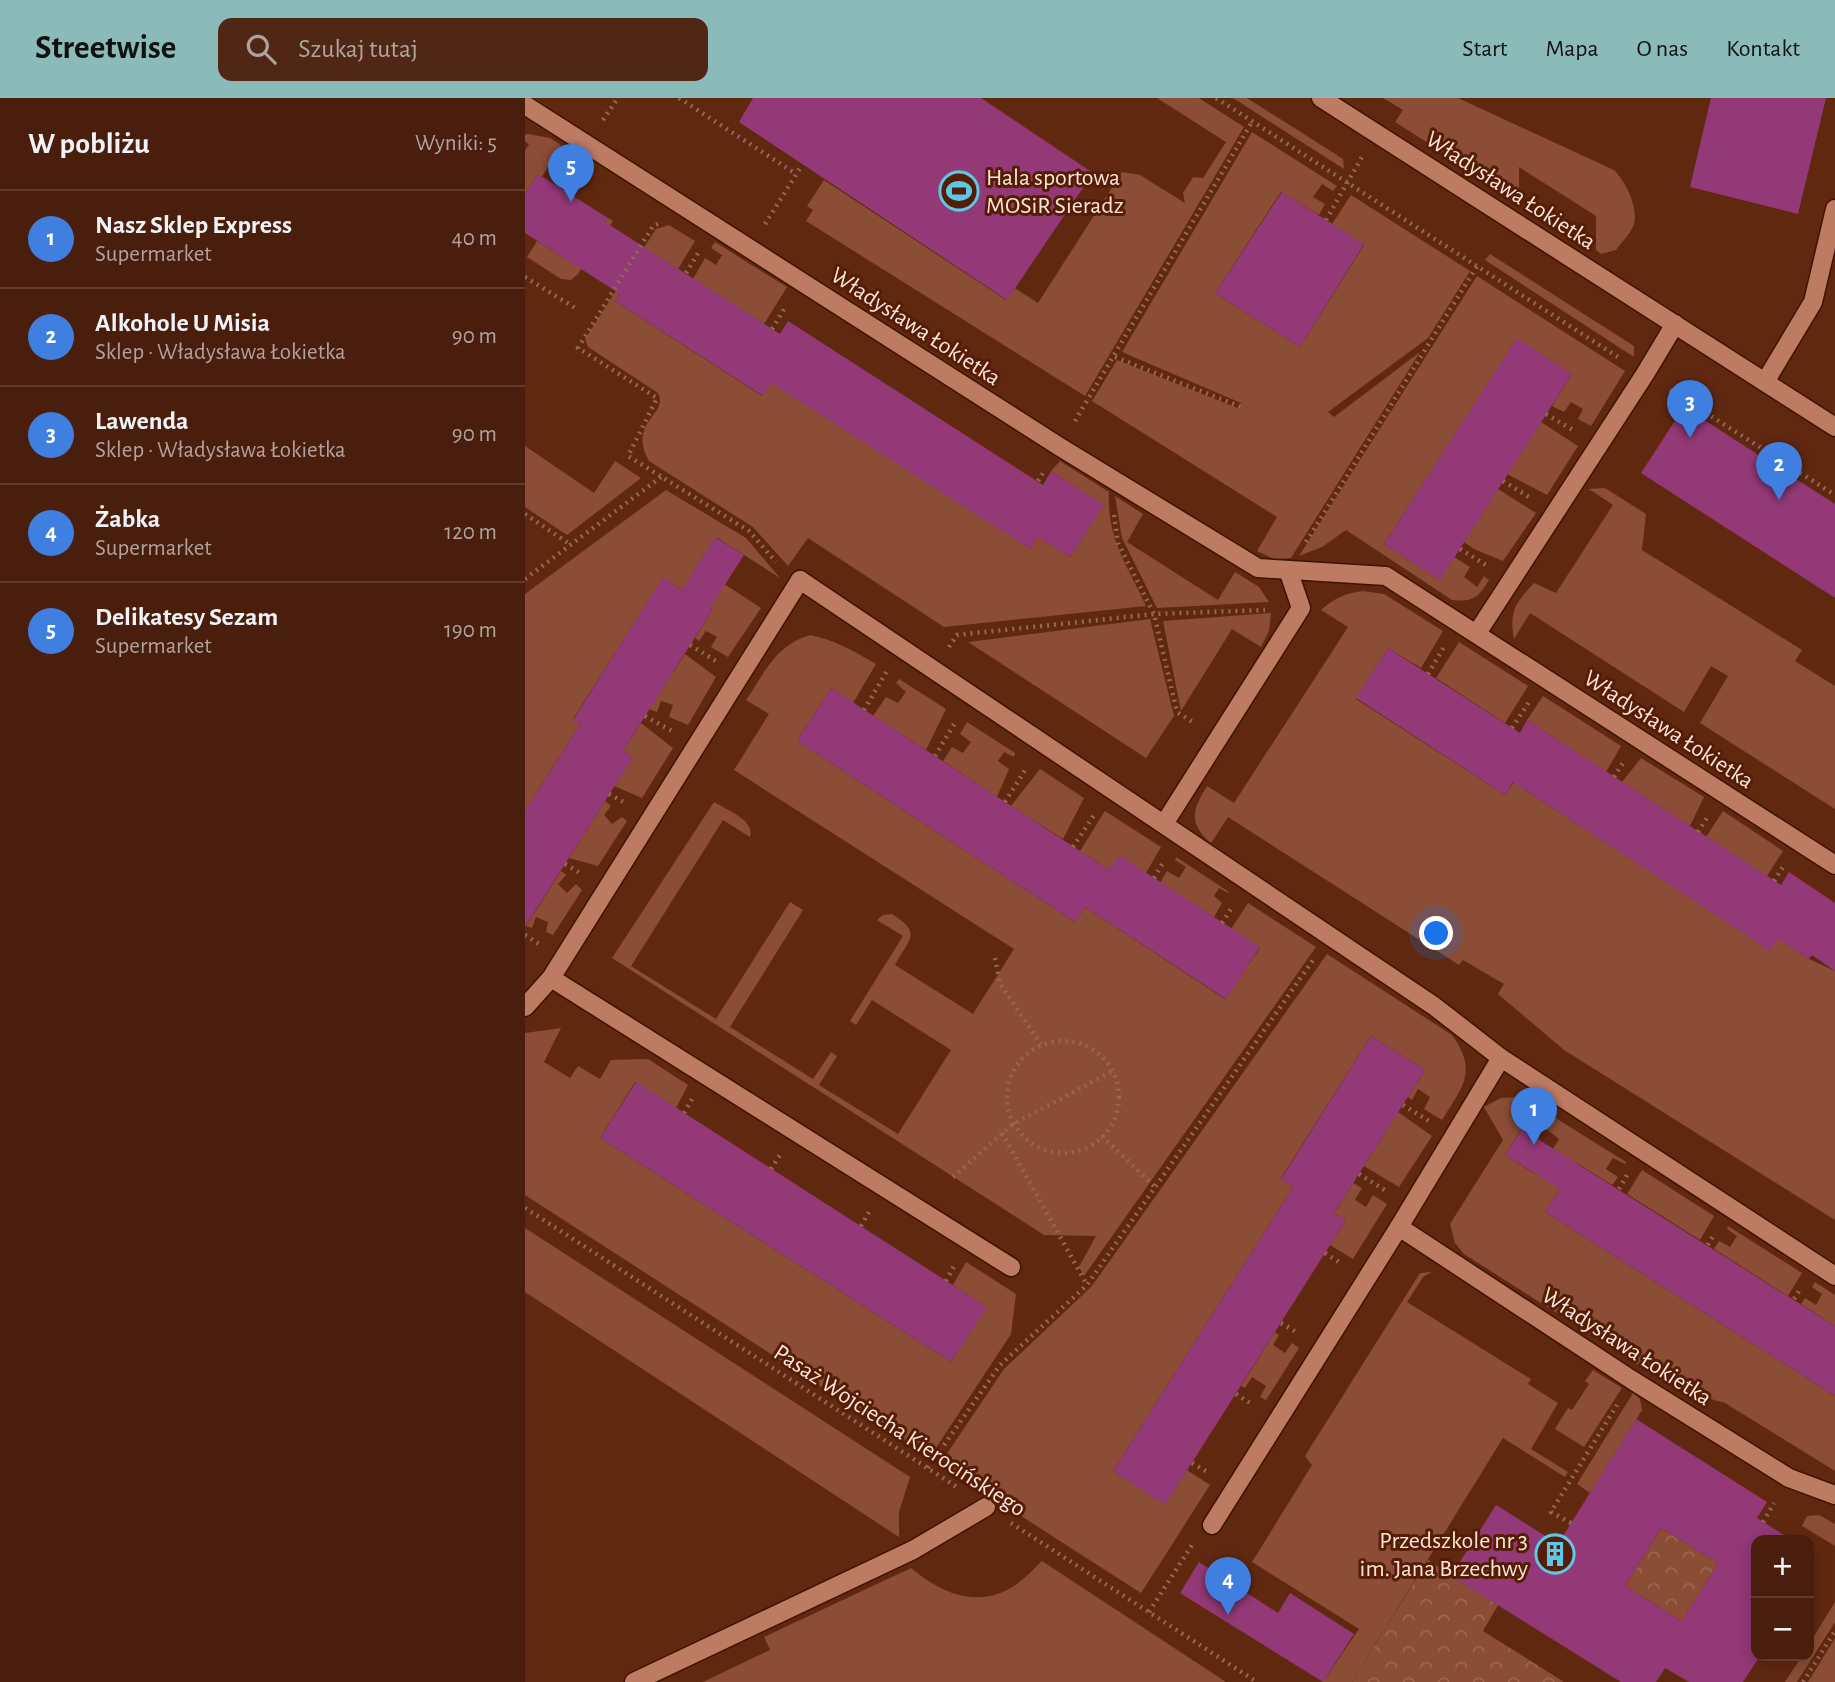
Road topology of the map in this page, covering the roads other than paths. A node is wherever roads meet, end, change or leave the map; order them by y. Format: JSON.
{"nodes":[{"id":1,"x":1321,"y":98,"type":"edge"},
{"id":2,"x":525,"y":105,"type":"edge"},
{"id":3,"x":1835,"y":209,"type":"edge"},
{"id":4,"x":1675,"y":324,"type":"junction"},
{"id":5,"x":1765,"y":382,"type":"junction"},
{"id":6,"x":1835,"y":427,"type":"edge"},
{"id":7,"x":1288,"y":570,"type":"junction"},
{"id":8,"x":1477,"y":633,"type":"junction"},
{"id":9,"x":1164,"y":824,"type":"junction"},
{"id":10,"x":1835,"y":865,"type":"edge"},
{"id":11,"x":551,"y":978,"type":"junction"},
{"id":12,"x":525,"y":1007,"type":"edge"},
{"id":13,"x":1501,"y":1058,"type":"junction"},
{"id":14,"x":1399,"y":1227,"type":"junction"},
{"id":15,"x":1011,"y":1267,"type":"dead end"},
{"id":16,"x":1835,"y":1276,"type":"edge"},
{"id":17,"x":1835,"y":1495,"type":"edge"},
{"id":18,"x":986,"y":1507,"type":"road end"},
{"id":19,"x":1212,"y":1525,"type":"road end"},
{"id":20,"x":634,"y":1682,"type":"edge"}],
"edges":[{"from":1,"to":4,"type":"street","name":"Władysława Łokietka"},
{"from":2,"to":7,"type":"street","name":"Władysława Łokietka"},
{"from":3,"to":5,"type":"street"},
{"from":4,"to":5,"type":"street","name":"Władysława Łokietka"},
{"from":4,"to":8,"type":"street"},
{"from":5,"to":6,"type":"street","name":"Władysława Łokietka"},
{"from":7,"to":8,"type":"street","name":"Władysława Łokietka"},
{"from":7,"to":9,"type":"street"},
{"from":8,"to":10,"type":"street","name":"Władysława Łokietka"},
{"from":9,"to":11,"type":"street"},
{"from":9,"to":13,"type":"street"},
{"from":11,"to":12,"type":"street"},
{"from":11,"to":15,"type":"street"},
{"from":13,"to":14,"type":"street"},
{"from":13,"to":16,"type":"street"},
{"from":14,"to":17,"type":"street","name":"Władysława Łokietka"},
{"from":14,"to":19,"type":"street"},
{"from":18,"to":20,"type":"street"}]}
